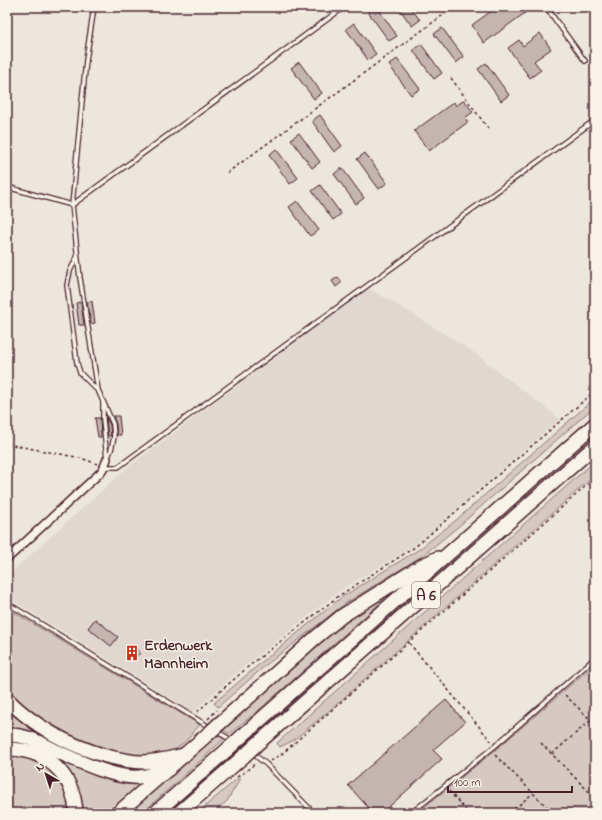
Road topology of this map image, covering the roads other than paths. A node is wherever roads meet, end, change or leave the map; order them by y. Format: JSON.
{"nodes":[{"id":1,"x":9,"y":7,"type":"edge"},
{"id":2,"x":94,"y":7,"type":"edge"},
{"id":3,"x":344,"y":7,"type":"edge"},
{"id":4,"x":546,"y":7,"type":"edge"},
{"id":5,"x":7,"y":23,"type":"edge"},
{"id":6,"x":585,"y":61,"type":"dead end"},
{"id":7,"x":595,"y":120,"type":"edge"},
{"id":8,"x":7,"y":186,"type":"edge"},
{"id":9,"x":72,"y":205,"type":"junction"},
{"id":10,"x":77,"y":256,"type":"junction"},
{"id":11,"x":98,"y":390,"type":"junction"},
{"id":12,"x":103,"y":401,"type":"junction"},
{"id":13,"x":595,"y":424,"type":"edge"},
{"id":14,"x":595,"y":446,"type":"edge"},
{"id":15,"x":107,"y":459,"type":"junction"},
{"id":16,"x":104,"y":467,"type":"junction"},
{"id":17,"x":452,"y":551,"type":"junction"},
{"id":18,"x":7,"y":559,"type":"edge"},
{"id":19,"x":7,"y":603,"type":"edge"},
{"id":20,"x":595,"y":658,"type":"edge"},
{"id":21,"x":7,"y":699,"type":"edge"},
{"id":22,"x":205,"y":728,"type":"junction"},
{"id":23,"x":7,"y":735,"type":"edge"},
{"id":24,"x":246,"y":747,"type":"junction"},
{"id":25,"x":7,"y":749,"type":"edge"},
{"id":26,"x":184,"y":755,"type":"junction"},
{"id":27,"x":168,"y":769,"type":"junction"},
{"id":28,"x":76,"y":813,"type":"edge"},
{"id":29,"x":118,"y":813,"type":"edge"},
{"id":30,"x":155,"y":813,"type":"edge"},
{"id":31,"x":179,"y":813,"type":"edge"},
{"id":32,"x":314,"y":813,"type":"edge"},
{"id":33,"x":411,"y":813,"type":"edge"}],
"edges":[{"from":1,"to":5,"type":"lane"},
{"from":2,"to":9,"type":"lane"},
{"from":3,"to":9,"type":"lane"},
{"from":4,"to":6,"type":"lane"},
{"from":7,"to":16,"type":"lane"},
{"from":8,"to":9,"type":"lane"},
{"from":9,"to":10,"type":"lane"},
{"from":10,"to":11,"type":"lane"},
{"from":10,"to":11,"type":"lane"},
{"from":11,"to":12,"type":"lane"},
{"from":12,"to":15,"type":"lane"},
{"from":12,"to":15,"type":"lane"},
{"from":13,"to":17,"type":"highway","number":"A 6"},
{"from":14,"to":24,"type":"highway","number":"A 6"},
{"from":15,"to":16,"type":"street"},
{"from":16,"to":18,"type":"street"},
{"from":17,"to":22,"type":"highway","bridge":true},
{"from":17,"to":24,"type":"highway","number":"A 6"},
{"from":19,"to":22,"type":"lane"},
{"from":20,"to":33,"type":"lane"},
{"from":21,"to":26,"type":"highway"},
{"from":22,"to":24,"type":"lane"},
{"from":22,"to":26,"type":"highway"},
{"from":23,"to":27,"type":"highway"},
{"from":24,"to":30,"type":"highway","number":"A 6","bridge":true},
{"from":24,"to":31,"type":"highway","number":"A 6"},
{"from":24,"to":32,"type":"lane"},
{"from":25,"to":28,"type":"highway"},
{"from":26,"to":27,"type":"highway"},
{"from":27,"to":29,"type":"highway"}]}
